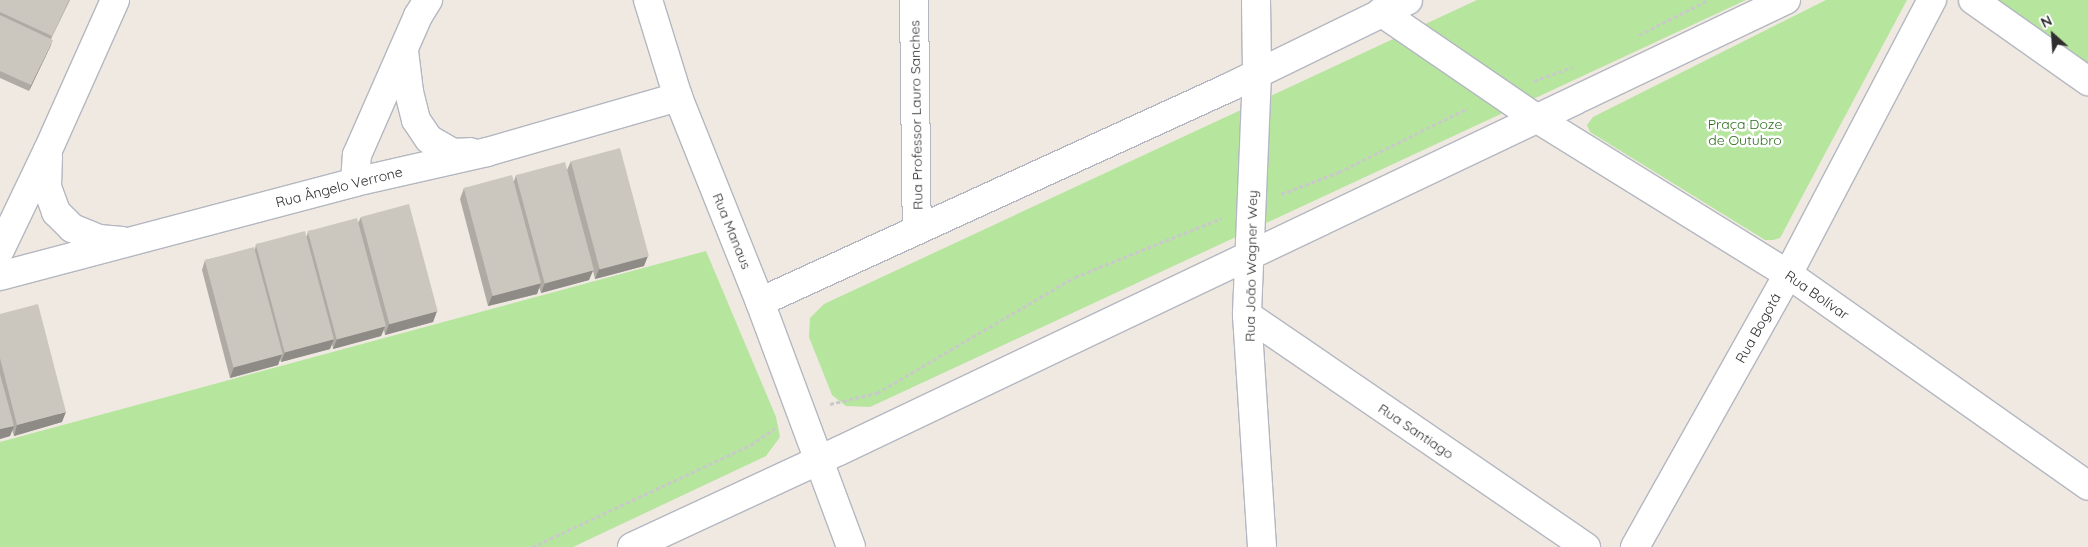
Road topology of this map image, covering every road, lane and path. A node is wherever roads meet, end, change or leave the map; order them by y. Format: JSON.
{"nodes":[{"id":1,"x":116,"y":0,"type":"edge"},
{"id":2,"x":428,"y":0,"type":"edge"},
{"id":3,"x":648,"y":0,"type":"edge"},
{"id":4,"x":914,"y":0,"type":"edge"},
{"id":5,"x":1256,"y":0,"type":"edge"},
{"id":6,"x":1408,"y":0,"type":"edge"},
{"id":7,"x":1708,"y":0,"type":"edge"},
{"id":8,"x":1786,"y":0,"type":"edge"},
{"id":9,"x":1932,"y":0,"type":"edge"},
{"id":10,"x":1973,"y":0,"type":"edge"},
{"id":11,"x":1381,"y":12,"type":"junction"},
{"id":12,"x":1637,"y":36,"type":"dead end"},
{"id":13,"x":404,"y":50,"type":"junction"},
{"id":14,"x":1575,"y":66,"type":"dead end"},
{"id":15,"x":1257,"y":74,"type":"junction"},
{"id":16,"x":2088,"y":81,"type":"edge"},
{"id":17,"x":1501,"y":92,"type":"junction"},
{"id":18,"x":678,"y":97,"type":"junction"},
{"id":19,"x":1536,"y":118,"type":"junction"},
{"id":20,"x":48,"y":150,"type":"junction"},
{"id":21,"x":487,"y":152,"type":"junction"},
{"id":22,"x":355,"y":182,"type":"junction"},
{"id":23,"x":1252,"y":205,"type":"junction"},
{"id":24,"x":917,"y":230,"type":"junction"},
{"id":25,"x":128,"y":242,"type":"junction"},
{"id":26,"x":1250,"y":256,"type":"junction"},
{"id":27,"x":0,"y":267,"type":"edge"},
{"id":28,"x":1788,"y":274,"type":"junction"},
{"id":29,"x":760,"y":302,"type":"junction"},
{"id":30,"x":1247,"y":315,"type":"junction"},
{"id":31,"x":801,"y":410,"type":"junction"},
{"id":32,"x":819,"y":460,"type":"junction"},
{"id":33,"x":2088,"y":486,"type":"edge"},
{"id":34,"x":532,"y":547,"type":"edge"},
{"id":35,"x":632,"y":547,"type":"edge"},
{"id":36,"x":850,"y":547,"type":"edge"},
{"id":37,"x":1262,"y":547,"type":"edge"},
{"id":38,"x":1586,"y":547,"type":"edge"},
{"id":39,"x":1635,"y":547,"type":"edge"}],
"edges":[{"from":1,"to":20,"type":"street"},
{"from":2,"to":13,"type":"street"},
{"from":3,"to":18,"type":"street","name":"Rua Manaus"},
{"from":4,"to":24,"type":"street","name":"Rua Professor Lauro Sanches"},
{"from":5,"to":15,"type":"street","name":"Rua João Wagner Wey"},
{"from":6,"to":11,"type":"street"},
{"from":7,"to":12,"type":"path"},
{"from":8,"to":19,"type":"street"},
{"from":9,"to":28,"type":"street","name":"Rua Bogotá"},
{"from":10,"to":16,"type":"street"},
{"from":11,"to":15,"type":"street"},
{"from":11,"to":17,"type":"street","name":"Rua Bolívar"},
{"from":13,"to":21,"type":"street"},
{"from":13,"to":22,"type":"street"},
{"from":14,"to":17,"type":"path"},
{"from":15,"to":23,"type":"street","name":"Rua João Wagner Wey"},
{"from":15,"to":24,"type":"street"},
{"from":17,"to":19,"type":"street","name":"Rua Bolívar"},
{"from":17,"to":23,"type":"path"},
{"from":18,"to":21,"type":"street","name":"Rua Ângelo Verrone"},
{"from":18,"to":29,"type":"street","name":"Rua Manaus"},
{"from":19,"to":26,"type":"street"},
{"from":19,"to":28,"type":"street","name":"Rua Bolívar"},
{"from":20,"to":25,"type":"street"},
{"from":20,"to":27,"type":"street"},
{"from":21,"to":22,"type":"street","name":"Rua Ângelo Verrone"},
{"from":22,"to":25,"type":"street","name":"Rua Ângelo Verrone"},
{"from":23,"to":26,"type":"street","name":"Rua João Wagner Wey"},
{"from":23,"to":31,"type":"path"},
{"from":24,"to":29,"type":"street"},
{"from":25,"to":27,"type":"street","name":"Rua Ângelo Verrone"},
{"from":26,"to":30,"type":"street","name":"Rua João Wagner Wey"},
{"from":26,"to":32,"type":"street"},
{"from":28,"to":33,"type":"street","name":"Rua Bolívar"},
{"from":28,"to":39,"type":"street","name":"Rua Bogotá"},
{"from":29,"to":31,"type":"street","name":"Rua Manaus"},
{"from":30,"to":37,"type":"street","name":"Rua João Wagner Wey"},
{"from":30,"to":38,"type":"street","name":"Rua Santiago"},
{"from":31,"to":32,"type":"street","name":"Rua Manaus"},
{"from":31,"to":34,"type":"path"},
{"from":32,"to":35,"type":"street"},
{"from":32,"to":36,"type":"street","name":"Rua Manaus"}]}
